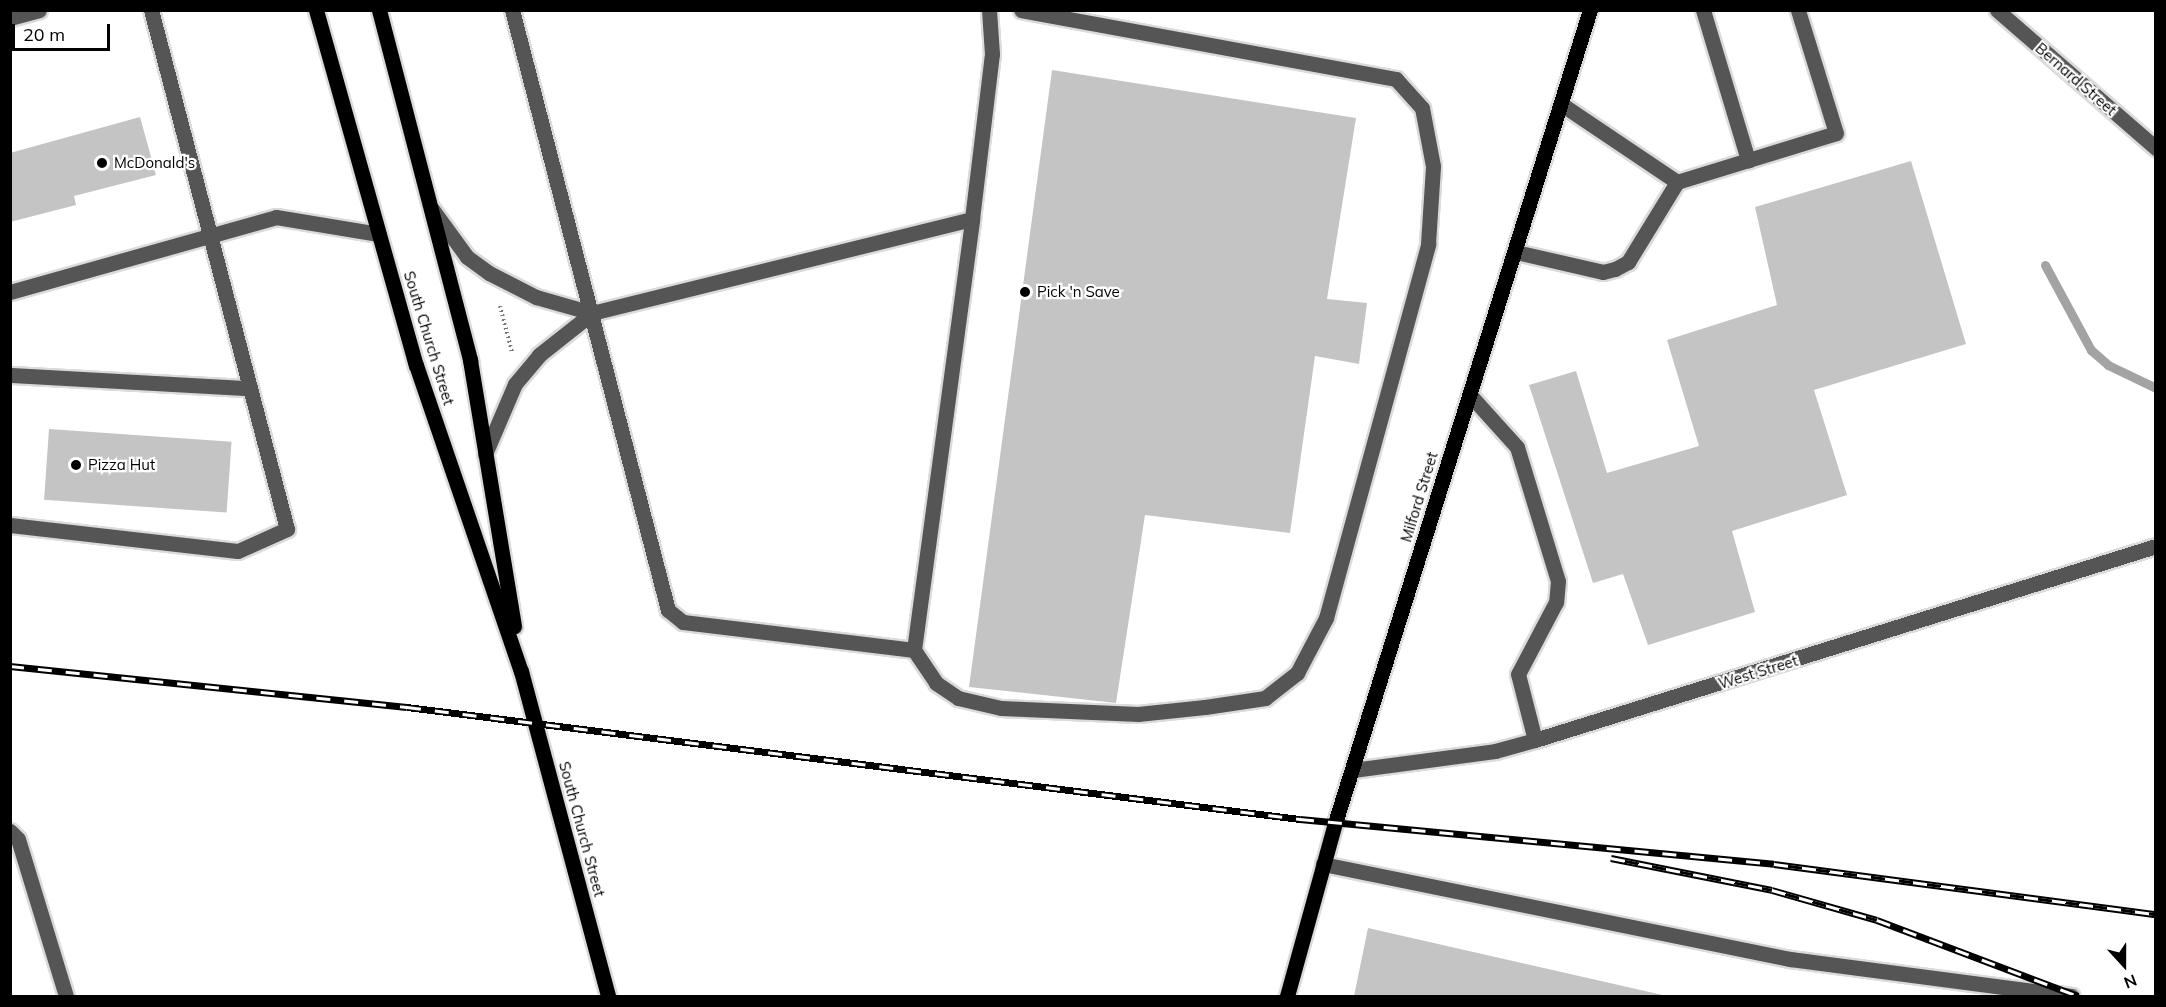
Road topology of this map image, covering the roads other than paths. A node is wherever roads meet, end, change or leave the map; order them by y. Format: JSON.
{"nodes":[{"id":1,"x":39,"y":10,"type":"edge"},
{"id":2,"x":151,"y":10,"type":"edge"},
{"id":3,"x":316,"y":10,"type":"edge"},
{"id":4,"x":379,"y":10,"type":"edge"},
{"id":5,"x":512,"y":10,"type":"edge"},
{"id":6,"x":989,"y":10,"type":"edge"},
{"id":7,"x":1590,"y":10,"type":"edge"},
{"id":8,"x":1703,"y":10,"type":"edge"},
{"id":9,"x":1798,"y":10,"type":"edge"},
{"id":10,"x":1997,"y":10,"type":"edge"},
{"id":11,"x":1026,"y":11,"type":"edge"},
{"id":12,"x":10,"y":18,"type":"edge"},
{"id":13,"x":1561,"y":104,"type":"junction"},
{"id":14,"x":2156,"y":148,"type":"edge"},
{"id":15,"x":1748,"y":160,"type":"junction"},
{"id":16,"x":1677,"y":182,"type":"junction"},
{"id":17,"x":430,"y":206,"type":"junction"},
{"id":18,"x":972,"y":219,"type":"junction"},
{"id":19,"x":379,"y":234,"type":"junction"},
{"id":20,"x":206,"y":235,"type":"junction"},
{"id":21,"x":1516,"y":252,"type":"junction"},
{"id":22,"x":10,"y":292,"type":"edge"},
{"id":23,"x":592,"y":313,"type":"junction"},
{"id":24,"x":10,"y":375,"type":"edge"},
{"id":25,"x":246,"y":388,"type":"junction"},
{"id":26,"x":1470,"y":395,"type":"junction"},
{"id":27,"x":485,"y":454,"type":"junction"},
{"id":28,"x":10,"y":525,"type":"edge"},
{"id":29,"x":2156,"y":546,"type":"edge"},
{"id":30,"x":914,"y":650,"type":"junction"},
{"id":31,"x":521,"y":671,"type":"junction"},
{"id":32,"x":1535,"y":740,"type":"junction"},
{"id":33,"x":1353,"y":770,"type":"junction"},
{"id":34,"x":10,"y":831,"type":"edge"},
{"id":35,"x":1323,"y":864,"type":"junction"},
{"id":36,"x":66,"y":996,"type":"edge"},
{"id":37,"x":608,"y":996,"type":"edge"},
{"id":38,"x":1287,"y":996,"type":"edge"},
{"id":39,"x":2072,"y":996,"type":"edge"}],
"edges":[{"from":1,"to":12,"type":"street"},
{"from":2,"to":20,"type":"street"},
{"from":3,"to":19,"type":"main road","name":"South Church Street"},
{"from":4,"to":17,"type":"main road","name":"South Church Street"},
{"from":5,"to":23,"type":"street"},
{"from":6,"to":18,"type":"street"},
{"from":7,"to":13,"type":"main road","name":"Milford Street"},
{"from":8,"to":15,"type":"street"},
{"from":9,"to":15,"type":"street"},
{"from":10,"to":14,"type":"street","name":"Bernard Street"},
{"from":11,"to":30,"type":"street"},
{"from":13,"to":16,"type":"street"},
{"from":13,"to":21,"type":"main road","name":"Milford Street"},
{"from":15,"to":16,"type":"street"},
{"from":16,"to":21,"type":"street"},
{"from":17,"to":23,"type":"street"},
{"from":17,"to":27,"type":"main road","name":"South Church Street"},
{"from":18,"to":23,"type":"street"},
{"from":18,"to":30,"type":"street"},
{"from":19,"to":20,"type":"street"},
{"from":19,"to":31,"type":"main road","name":"South Church Street"},
{"from":20,"to":22,"type":"street"},
{"from":20,"to":25,"type":"street"},
{"from":21,"to":26,"type":"main road","name":"Milford Street"},
{"from":23,"to":27,"type":"street"},
{"from":23,"to":30,"type":"street"},
{"from":24,"to":25,"type":"street"},
{"from":25,"to":28,"type":"street"},
{"from":26,"to":32,"type":"street"},
{"from":26,"to":33,"type":"main road","name":"Milford Street"},
{"from":27,"to":31,"type":"main road","name":"South Church Street"},
{"from":29,"to":32,"type":"street","name":"West Street"},
{"from":31,"to":37,"type":"main road","name":"South Church Street"},
{"from":32,"to":33,"type":"street","name":"West Street"},
{"from":33,"to":35,"type":"main road","name":"Milford Street"},
{"from":34,"to":36,"type":"street"},
{"from":35,"to":38,"type":"main road","name":"Milford Street"},
{"from":35,"to":39,"type":"street"}]}
